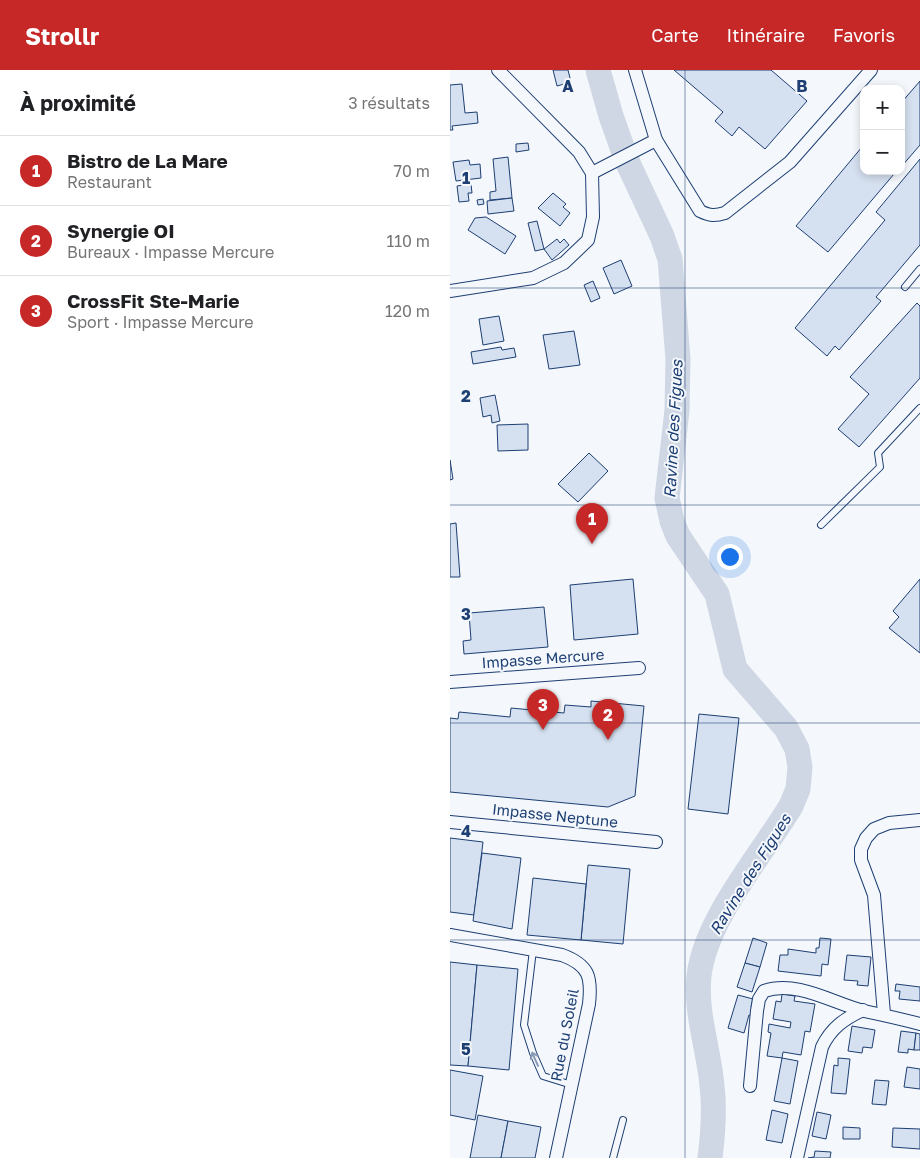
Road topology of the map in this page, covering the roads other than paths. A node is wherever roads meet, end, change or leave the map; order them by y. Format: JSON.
{"nodes":[{"id":1,"x":498,"y":70,"type":"edge"},
{"id":2,"x":636,"y":70,"type":"edge"},
{"id":3,"x":871,"y":70,"type":"edge"},
{"id":4,"x":656,"y":140,"type":"junction"},
{"id":5,"x":592,"y":173,"type":"junction"},
{"id":6,"x":920,"y":269,"type":"edge"},
{"id":7,"x":905,"y":287,"type":"dead end"},
{"id":8,"x":450,"y":289,"type":"edge"},
{"id":9,"x":920,"y":408,"type":"edge"},
{"id":10,"x":821,"y":525,"type":"dead end"},
{"id":11,"x":639,"y":668,"type":"dead end"},
{"id":12,"x":450,"y":682,"type":"edge"},
{"id":13,"x":920,"y":820,"type":"edge"},
{"id":14,"x":450,"y":822,"type":"edge"},
{"id":15,"x":656,"y":842,"type":"dead end"},
{"id":16,"x":450,"y":935,"type":"edge"},
{"id":17,"x":533,"y":950,"type":"junction"},
{"id":18,"x":863,"y":1010,"type":"junction"},
{"id":19,"x":884,"y":1014,"type":"junction"},
{"id":20,"x":920,"y":1024,"type":"edge"},
{"id":21,"x":572,"y":1085,"type":"junction"},
{"id":22,"x":750,"y":1086,"type":"dead end"},
{"id":23,"x":623,"y":1120,"type":"dead end"},
{"id":24,"x":556,"y":1158,"type":"edge"},
{"id":25,"x":613,"y":1158,"type":"edge"},
{"id":26,"x":797,"y":1158,"type":"edge"}],
"edges":[{"from":1,"to":5,"type":"street"},
{"from":2,"to":4,"type":"street"},
{"from":3,"to":4,"type":"street"},
{"from":4,"to":5,"type":"street"},
{"from":5,"to":8,"type":"street"},
{"from":6,"to":7,"type":"lane"},
{"from":9,"to":10,"type":"lane"},
{"from":11,"to":12,"type":"street","name":"Impasse Mercure"},
{"from":13,"to":19,"type":"street"},
{"from":14,"to":15,"type":"street","name":"Impasse Neptune"},
{"from":16,"to":17,"type":"street","name":"Rue du Soleil"},
{"from":21,"to":17,"type":"lane","one_way":true},
{"from":17,"to":21,"type":"street","name":"Rue du Soleil"},
{"from":18,"to":19,"type":"street"},
{"from":18,"to":22,"type":"street"},
{"from":18,"to":26,"type":"street"},
{"from":19,"to":20,"type":"street"},
{"from":21,"to":24,"type":"street","name":"Rue du Soleil"},
{"from":23,"to":25,"type":"lane"}]}
